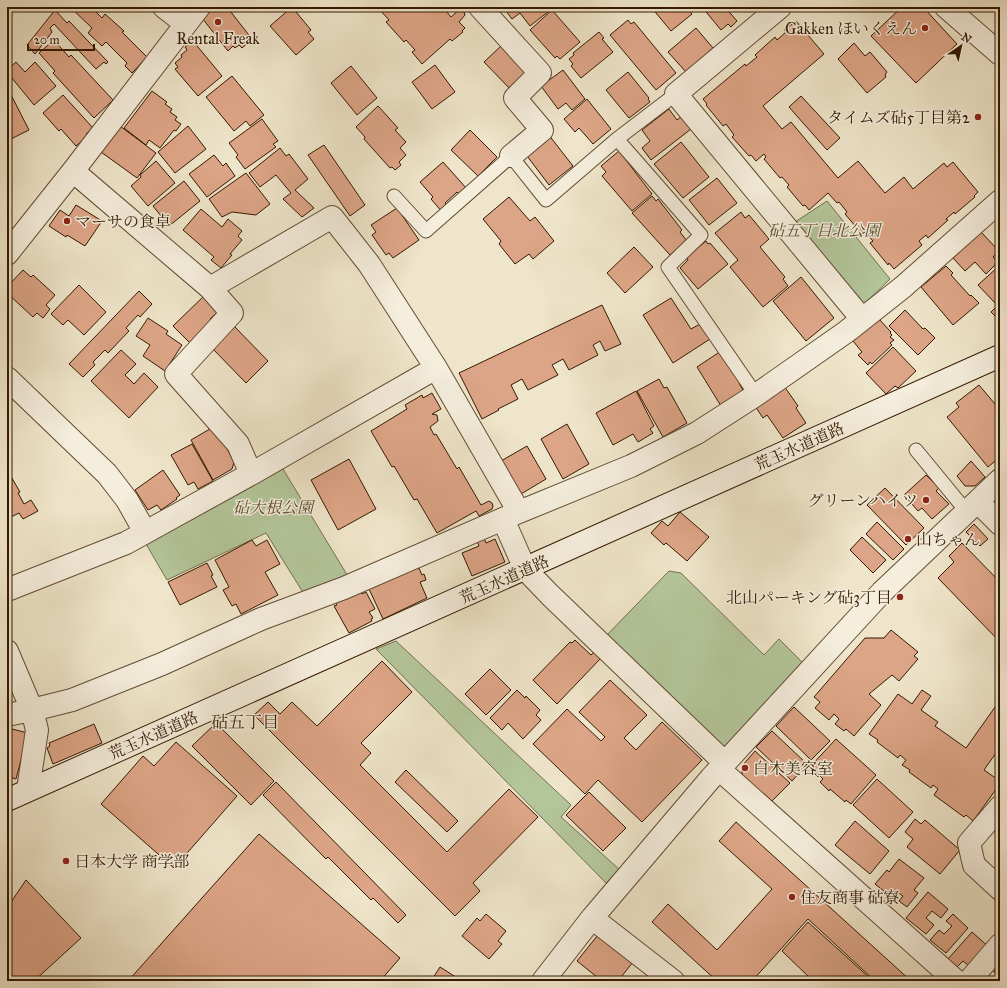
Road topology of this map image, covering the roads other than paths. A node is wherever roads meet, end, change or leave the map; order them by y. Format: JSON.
{"nodes":[{"id":1,"x":164,"y":7,"type":"edge"},
{"id":2,"x":200,"y":7,"type":"edge"},
{"id":3,"x":480,"y":7,"type":"edge"},
{"id":4,"x":780,"y":7,"type":"edge"},
{"id":5,"x":946,"y":7,"type":"edge"},
{"id":6,"x":186,"y":24,"type":"junction"},
{"id":7,"x":1000,"y":54,"type":"edge"},
{"id":8,"x":676,"y":94,"type":"junction"},
{"id":9,"x":618,"y":139,"type":"junction"},
{"id":10,"x":511,"y":156,"type":"junction"},
{"id":11,"x":73,"y":171,"type":"junction"},
{"id":12,"x":394,"y":196,"type":"dead end"},
{"id":13,"x":1000,"y":201,"type":"edge"},
{"id":14,"x":7,"y":254,"type":"edge"},
{"id":15,"x":210,"y":288,"type":"junction"},
{"id":16,"x":862,"y":319,"type":"junction"},
{"id":17,"x":1000,"y":356,"type":"edge"},
{"id":18,"x":436,"y":368,"type":"junction"},
{"id":19,"x":7,"y":378,"type":"edge"},
{"id":20,"x":756,"y":396,"type":"junction"},
{"id":21,"x":916,"y":450,"type":"dead end"},
{"id":22,"x":251,"y":474,"type":"junction"},
{"id":23,"x":1000,"y":480,"type":"edge"},
{"id":24,"x":972,"y":507,"type":"junction"},
{"id":25,"x":511,"y":515,"type":"junction"},
{"id":26,"x":1000,"y":524,"type":"edge"},
{"id":27,"x":144,"y":532,"type":"junction"},
{"id":28,"x":526,"y":569,"type":"junction"},
{"id":29,"x":7,"y":590,"type":"edge"},
{"id":30,"x":7,"y":651,"type":"edge"},
{"id":31,"x":32,"y":710,"type":"junction"},
{"id":32,"x":7,"y":715,"type":"edge"},
{"id":33,"x":722,"y":766,"type":"junction"},
{"id":34,"x":28,"y":790,"type":"junction"},
{"id":35,"x":7,"y":800,"type":"edge"},
{"id":36,"x":1000,"y":807,"type":"edge"},
{"id":37,"x":1000,"y":889,"type":"edge"},
{"id":38,"x":592,"y":918,"type":"junction"},
{"id":39,"x":1000,"y":945,"type":"edge"},
{"id":40,"x":543,"y":981,"type":"edge"},
{"id":41,"x":673,"y":981,"type":"edge"},
{"id":42,"x":956,"y":981,"type":"edge"},
{"id":43,"x":969,"y":981,"type":"edge"}],
"edges":[{"from":1,"to":6,"type":"street"},
{"from":2,"to":6,"type":"street"},
{"from":3,"to":10,"type":"street"},
{"from":4,"to":8,"type":"street"},
{"from":5,"to":7,"type":"street"},
{"from":6,"to":11,"type":"street"},
{"from":8,"to":9,"type":"lane"},
{"from":8,"to":16,"type":"street"},
{"from":9,"to":10,"type":"lane"},
{"from":9,"to":20,"type":"lane"},
{"from":10,"to":12,"type":"lane"},
{"from":11,"to":14,"type":"street"},
{"from":11,"to":15,"type":"street"},
{"from":13,"to":16,"type":"street"},
{"from":15,"to":18,"type":"street"},
{"from":15,"to":22,"type":"street"},
{"from":16,"to":20,"type":"street"},
{"from":17,"to":28,"type":"street","name":"荒玉水道道路"},
{"from":18,"to":22,"type":"street"},
{"from":18,"to":25,"type":"street"},
{"from":19,"to":27,"type":"street"},
{"from":20,"to":25,"type":"street"},
{"from":21,"to":24,"type":"lane"},
{"from":22,"to":27,"type":"street"},
{"from":23,"to":24,"type":"street"},
{"from":24,"to":26,"type":"street"},
{"from":24,"to":33,"type":"street"},
{"from":25,"to":28,"type":"street"},
{"from":25,"to":31,"type":"street"},
{"from":27,"to":29,"type":"street"},
{"from":28,"to":33,"type":"street"},
{"from":28,"to":34,"type":"street","name":"荒玉水道道路"},
{"from":30,"to":31,"type":"street"},
{"from":31,"to":32,"type":"street"},
{"from":31,"to":34,"type":"street"},
{"from":33,"to":38,"type":"street"},
{"from":33,"to":42,"type":"street"},
{"from":34,"to":35,"type":"street","name":"荒玉水道道路"},
{"from":36,"to":37,"type":"street"},
{"from":38,"to":40,"type":"street"},
{"from":38,"to":41,"type":"street"},
{"from":39,"to":43,"type":"street"}]}
